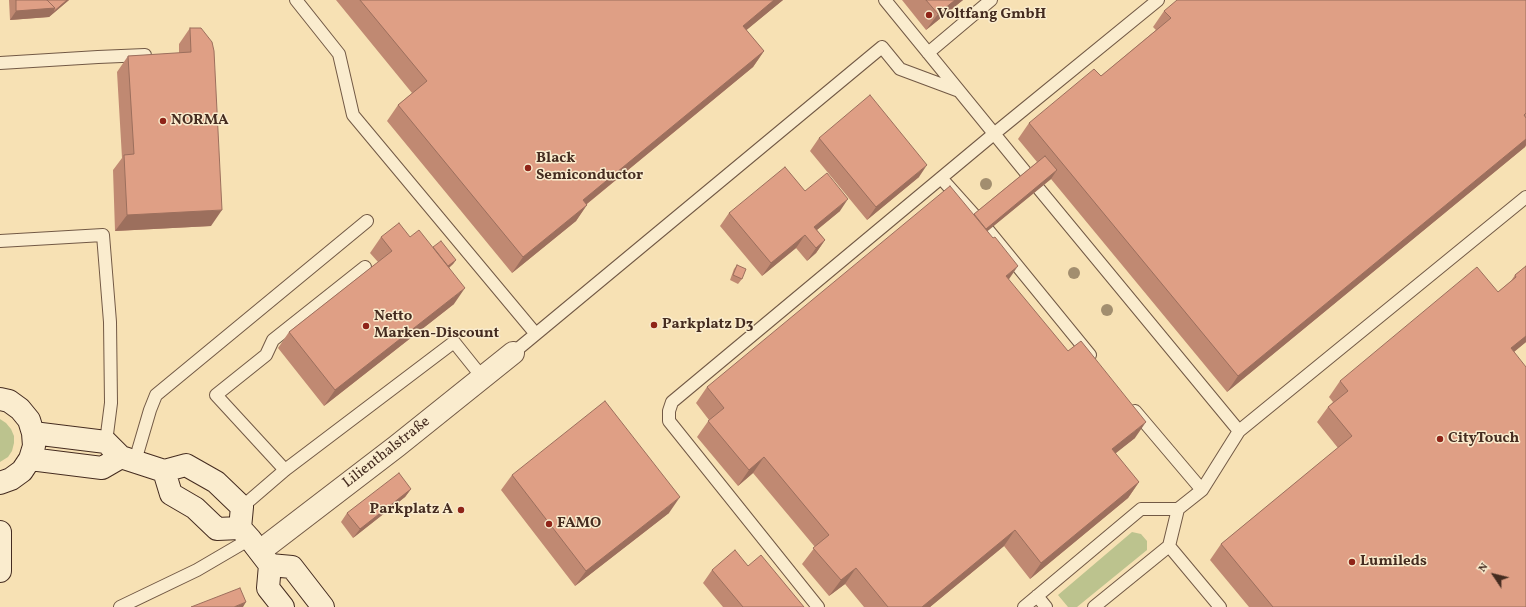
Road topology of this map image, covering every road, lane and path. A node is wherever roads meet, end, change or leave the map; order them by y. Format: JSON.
{"nodes":[{"id":1,"x":296,"y":0,"type":"edge"},
{"id":2,"x":885,"y":0,"type":"edge"},
{"id":3,"x":991,"y":0,"type":"edge"},
{"id":4,"x":1158,"y":0,"type":"edge"},
{"id":5,"x":928,"y":53,"type":"junction"},
{"id":6,"x":156,"y":55,"type":"edge"},
{"id":7,"x":0,"y":64,"type":"edge"},
{"id":8,"x":960,"y":91,"type":"junction"},
{"id":9,"x":995,"y":133,"type":"junction"},
{"id":10,"x":1027,"y":174,"type":"edge"},
{"id":11,"x":941,"y":178,"type":"junction"},
{"id":12,"x":1039,"y":189,"type":"edge"},
{"id":13,"x":1526,"y":196,"type":"edge"},
{"id":14,"x":976,"y":216,"type":"edge"},
{"id":15,"x":367,"y":221,"type":"dead end"},
{"id":16,"x":988,"y":230,"type":"edge"},
{"id":17,"x":0,"y":241,"type":"edge"},
{"id":18,"x":365,"y":267,"type":"dead end"},
{"id":19,"x":535,"y":333,"type":"junction"},
{"id":20,"x":513,"y":353,"type":"joint"},
{"id":21,"x":1098,"y":366,"type":"edge"},
{"id":22,"x":482,"y":377,"type":"junction"},
{"id":23,"x":0,"y":399,"type":"edge"},
{"id":24,"x":1128,"y":402,"type":"edge"},
{"id":25,"x":1239,"y":431,"type":"junction"},
{"id":26,"x":34,"y":433,"type":"junction"},
{"id":27,"x":121,"y":453,"type":"junction"},
{"id":28,"x":30,"y":460,"type":"junction"},
{"id":29,"x":285,"y":470,"type":"junction"},
{"id":30,"x":164,"y":471,"type":"junction"},
{"id":31,"x":0,"y":483,"type":"edge"},
{"id":32,"x":1202,"y":490,"type":"junction"},
{"id":33,"x":242,"y":507,"type":"junction"},
{"id":34,"x":1178,"y":510,"type":"junction"},
{"id":35,"x":0,"y":532,"type":"edge"},
{"id":36,"x":255,"y":546,"type":"junction"},
{"id":37,"x":1168,"y":546,"type":"junction"},
{"id":38,"x":0,"y":571,"type":"edge"},
{"id":39,"x":1037,"y":596,"type":"junction"},
{"id":40,"x":120,"y":607,"type":"edge"},
{"id":41,"x":283,"y":607,"type":"edge"},
{"id":42,"x":323,"y":607,"type":"edge"},
{"id":43,"x":818,"y":607,"type":"edge"},
{"id":44,"x":1024,"y":607,"type":"edge"},
{"id":45,"x":1046,"y":607,"type":"edge"},
{"id":46,"x":1094,"y":607,"type":"edge"},
{"id":47,"x":1220,"y":607,"type":"edge"}],
"edges":[{"from":1,"to":19,"type":"lane"},
{"from":2,"to":5,"type":"lane"},
{"from":3,"to":5,"type":"lane"},
{"from":4,"to":9,"type":"lane"},
{"from":5,"to":8,"type":"lane"},
{"from":6,"to":7,"type":"lane"},
{"from":8,"to":9,"type":"lane"},
{"from":8,"to":19,"type":"lane"},
{"from":9,"to":10,"type":"lane"},
{"from":9,"to":11,"type":"lane"},
{"from":11,"to":14,"type":"lane"},
{"from":11,"to":43,"type":"lane"},
{"from":12,"to":25,"type":"lane"},
{"from":13,"to":25,"type":"lane"},
{"from":15,"to":27,"type":"lane"},
{"from":16,"to":21,"type":"lane"},
{"from":17,"to":27,"type":"lane"},
{"from":18,"to":29,"type":"lane"},
{"from":19,"to":20,"type":"lane"},
{"from":20,"to":22,"type":"street","name":"Lilienthalstraße"},
{"from":22,"to":29,"type":"lane"},
{"from":22,"to":36,"type":"street","name":"Lilienthalstraße"},
{"from":23,"to":26,"type":"street"},
{"from":24,"to":32,"type":"lane"},
{"from":25,"to":32,"type":"lane"},
{"from":26,"to":27,"type":"street"},
{"from":26,"to":28,"type":"street"},
{"from":27,"to":28,"type":"street"},
{"from":27,"to":30,"type":"street"},
{"from":28,"to":31,"type":"street"},
{"from":29,"to":33,"type":"lane"},
{"from":30,"to":33,"type":"street"},
{"from":30,"to":36,"type":"street"},
{"from":32,"to":34,"type":"lane"},
{"from":33,"to":36,"type":"street"},
{"from":34,"to":37,"type":"lane"},
{"from":34,"to":39,"type":"lane"},
{"from":35,"to":38,"type":"street"},
{"from":36,"to":40,"type":"lane"},
{"from":36,"to":41,"type":"street"},
{"from":36,"to":42,"type":"street"},
{"from":37,"to":46,"type":"lane"},
{"from":37,"to":47,"type":"lane"},
{"from":39,"to":44,"type":"lane"},
{"from":39,"to":45,"type":"lane"}]}
